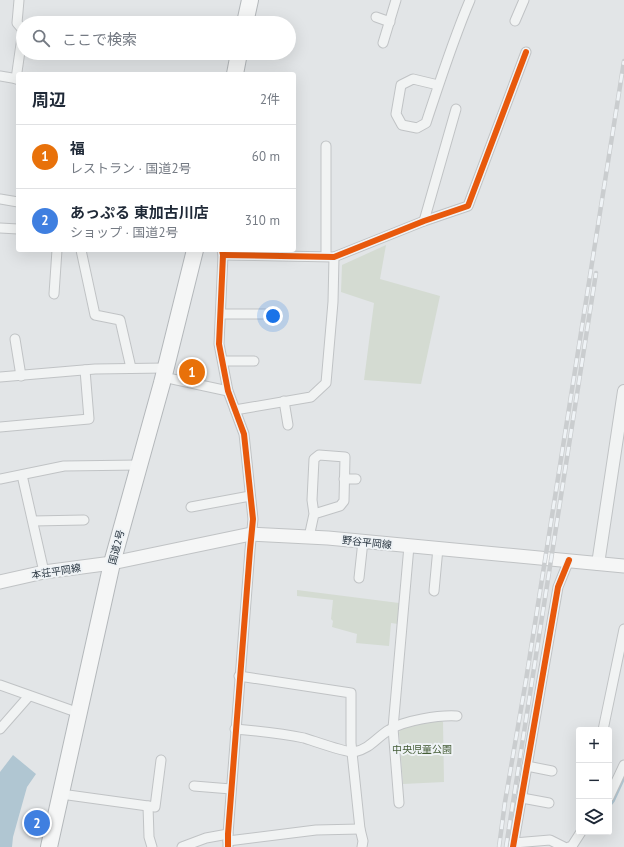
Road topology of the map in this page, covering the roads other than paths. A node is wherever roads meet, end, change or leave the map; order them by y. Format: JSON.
{"nodes":[{"id":1,"x":19,"y":0,"type":"edge"},
{"id":2,"x":250,"y":0,"type":"edge"},
{"id":3,"x":396,"y":0,"type":"edge"},
{"id":4,"x":470,"y":0,"type":"edge"},
{"id":5,"x":524,"y":0,"type":"edge"},
{"id":6,"x":18,"y":16,"type":"edge"},
{"id":7,"x":247,"y":16,"type":"edge"},
{"id":8,"x":376,"y":17,"type":"dead end"},
{"id":9,"x":515,"y":21,"type":"dead end"},
{"id":10,"x":390,"y":22,"type":"junction"},
{"id":11,"x":383,"y":43,"type":"dead end"},
{"id":12,"x":526,"y":52,"type":"dead end"},
{"id":13,"x":19,"y":60,"type":"edge"},
{"id":14,"x":238,"y":60,"type":"edge"},
{"id":15,"x":18,"y":72,"type":"edge"},
{"id":16,"x":235,"y":72,"type":"edge"},
{"id":17,"x":0,"y":76,"type":"edge"},
{"id":18,"x":16,"y":79,"type":"edge"},
{"id":19,"x":438,"y":86,"type":"junction"},
{"id":20,"x":456,"y":109,"type":"dead end"},
{"id":21,"x":326,"y":146,"type":"dead end"},
{"id":22,"x":0,"y":199,"type":"edge"},
{"id":23,"x":16,"y":202,"type":"edge"},
{"id":24,"x":424,"y":220,"type":"junction"},
{"id":25,"x":0,"y":228,"type":"edge"},
{"id":26,"x":16,"y":229,"type":"edge"},
{"id":27,"x":57,"y":252,"type":"edge"},
{"id":28,"x":81,"y":252,"type":"edge"},
{"id":29,"x":194,"y":252,"type":"edge"},
{"id":30,"x":223,"y":253,"type":"edge"},
{"id":31,"x":271,"y":253,"type":"edge"},
{"id":32,"x":330,"y":257,"type":"junction"},
{"id":33,"x":54,"y":294,"type":"dead end"},
{"id":34,"x":221,"y":314,"type":"junction"},
{"id":35,"x":265,"y":314,"type":"dead end"},
{"id":36,"x":15,"y":339,"type":"dead end"},
{"id":37,"x":254,"y":360,"type":"dead end"},
{"id":38,"x":223,"y":361,"type":"junction"},
{"id":39,"x":131,"y":368,"type":"junction"},
{"id":40,"x":84,"y":370,"type":"junction"},
{"id":41,"x":164,"y":372,"type":"junction"},
{"id":42,"x":21,"y":376,"type":"junction"},
{"id":43,"x":0,"y":377,"type":"edge"},
{"id":44,"x":228,"y":391,"type":"junction"},
{"id":45,"x":624,"y":391,"type":"edge"},
{"id":46,"x":284,"y":401,"type":"junction"},
{"id":47,"x":235,"y":410,"type":"junction"},
{"id":48,"x":288,"y":425,"type":"dead end"},
{"id":49,"x":0,"y":427,"type":"edge"},
{"id":50,"x":139,"y":465,"type":"junction"},
{"id":51,"x":22,"y":475,"type":"junction"},
{"id":52,"x":0,"y":479,"type":"edge"},
{"id":53,"x":344,"y":479,"type":"junction"},
{"id":54,"x":356,"y":479,"type":"dead end"},
{"id":55,"x":250,"y":496,"type":"junction"},
{"id":56,"x":191,"y":507,"type":"dead end"},
{"id":57,"x":314,"y":514,"type":"junction"},
{"id":58,"x":84,"y":520,"type":"dead end"},
{"id":59,"x":32,"y":521,"type":"junction"},
{"id":60,"x":251,"y":534,"type":"junction"},
{"id":61,"x":309,"y":537,"type":"junction"},
{"id":62,"x":363,"y":541,"type":"junction"},
{"id":63,"x":409,"y":546,"type":"junction"},
{"id":64,"x":438,"y":548,"type":"junction"},
{"id":65,"x":568,"y":560,"type":"junction"},
{"id":66,"x":112,"y":562,"type":"junction"},
{"id":67,"x":598,"y":564,"type":"junction"},
{"id":68,"x":624,"y":566,"type":"edge"},
{"id":69,"x":44,"y":572,"type":"junction"},
{"id":70,"x":359,"y":578,"type":"dead end"},
{"id":71,"x":0,"y":582,"type":"edge"},
{"id":72,"x":434,"y":591,"type":"dead end"},
{"id":73,"x":624,"y":629,"type":"edge"},
{"id":74,"x":621,"y":660,"type":"edge"},
{"id":75,"x":239,"y":676,"type":"junction"},
{"id":76,"x":0,"y":685,"type":"edge"},
{"id":77,"x":30,"y":696,"type":"junction"},
{"id":78,"x":79,"y":713,"type":"junction"},
{"id":79,"x":457,"y":716,"type":"dead end"},
{"id":80,"x":604,"y":727,"type":"edge"},
{"id":81,"x":393,"y":728,"type":"junction"},
{"id":82,"x":0,"y":729,"type":"edge"},
{"id":83,"x":235,"y":729,"type":"junction"},
{"id":84,"x":353,"y":752,"type":"junction"},
{"id":85,"x":161,"y":760,"type":"dead end"},
{"id":86,"x":624,"y":765,"type":"edge"},
{"id":87,"x":527,"y":766,"type":"junction"},
{"id":88,"x":552,"y":771,"type":"dead end"},
{"id":89,"x":194,"y":786,"type":"dead end"},
{"id":90,"x":231,"y":789,"type":"junction"},
{"id":91,"x":612,"y":791,"type":"edge"},
{"id":92,"x":61,"y":794,"type":"junction"},
{"id":93,"x":522,"y":798,"type":"junction"},
{"id":94,"x":399,"y":803,"type":"dead end"},
{"id":95,"x":549,"y":803,"type":"dead end"},
{"id":96,"x":148,"y":806,"type":"junction"},
{"id":97,"x":360,"y":829,"type":"junction"},
{"id":98,"x":579,"y":835,"type":"edge"},
{"id":99,"x":228,"y":841,"type":"edge"},
{"id":100,"x":514,"y":845,"type":"edge"},
{"id":101,"x":49,"y":847,"type":"edge"},
{"id":102,"x":152,"y":847,"type":"edge"},
{"id":103,"x":182,"y":847,"type":"edge"},
{"id":104,"x":362,"y":847,"type":"edge"},
{"id":105,"x":564,"y":847,"type":"edge"},
{"id":106,"x":569,"y":847,"type":"edge"}],
"edges":[{"from":1,"to":6,"type":"street"},
{"from":2,"to":7,"type":"highway"},
{"from":3,"to":10,"type":"street"},
{"from":4,"to":19,"type":"street"},
{"from":5,"to":9,"type":"street"},
{"from":8,"to":10,"type":"street"},
{"from":10,"to":11,"type":"street"},
{"from":12,"to":24,"type":"street"},
{"from":13,"to":15,"type":"street"},
{"from":14,"to":16,"type":"highway"},
{"from":17,"to":18,"type":"street"},
{"from":19,"to":19,"type":"street"},
{"from":20,"to":24,"type":"street"},
{"from":21,"to":32,"type":"street"},
{"from":22,"to":23,"type":"street"},
{"from":24,"to":32,"type":"street"},
{"from":25,"to":26,"type":"street"},
{"from":27,"to":33,"type":"street"},
{"from":28,"to":39,"type":"street"},
{"from":29,"to":41,"type":"highway","name":"国道2号"},
{"from":30,"to":31,"type":"street"},
{"from":30,"to":34,"type":"street"},
{"from":31,"to":32,"type":"street"},
{"from":32,"to":46,"type":"street"},
{"from":34,"to":35,"type":"street"},
{"from":34,"to":38,"type":"street"},
{"from":36,"to":42,"type":"street"},
{"from":37,"to":38,"type":"street"},
{"from":38,"to":44,"type":"street"},
{"from":39,"to":40,"type":"street"},
{"from":39,"to":41,"type":"street"},
{"from":40,"to":42,"type":"street"},
{"from":40,"to":49,"type":"street"},
{"from":41,"to":44,"type":"street"},
{"from":41,"to":50,"type":"highway","name":"国道2号"},
{"from":42,"to":43,"type":"street"},
{"from":44,"to":47,"type":"street"},
{"from":45,"to":67,"type":"street"},
{"from":46,"to":47,"type":"street"},
{"from":46,"to":48,"type":"street"},
{"from":47,"to":55,"type":"street"},
{"from":50,"to":51,"type":"street"},
{"from":50,"to":66,"type":"highway","name":"国道2号"},
{"from":51,"to":52,"type":"street"},
{"from":51,"to":59,"type":"street"},
{"from":53,"to":54,"type":"street"},
{"from":53,"to":57,"type":"street"},
{"from":53,"to":57,"type":"street"},
{"from":55,"to":56,"type":"street"},
{"from":55,"to":60,"type":"street"},
{"from":57,"to":61,"type":"street"},
{"from":58,"to":59,"type":"street"},
{"from":59,"to":69,"type":"street"},
{"from":60,"to":61,"type":"main road","name":"野谷平岡線"},
{"from":60,"to":66,"type":"main road","name":"野谷平岡線"},
{"from":60,"to":75,"type":"street"},
{"from":61,"to":62,"type":"main road","name":"野谷平岡線"},
{"from":62,"to":63,"type":"main road","name":"野谷平岡線"},
{"from":62,"to":70,"type":"street"},
{"from":63,"to":64,"type":"main road","name":"野谷平岡線"},
{"from":63,"to":81,"type":"street"},
{"from":64,"to":65,"type":"main road","name":"野谷平岡線"},
{"from":64,"to":72,"type":"street"},
{"from":65,"to":67,"type":"main road","name":"野谷平岡線"},
{"from":65,"to":87,"type":"street"},
{"from":66,"to":69,"type":"main road","name":"本荘平岡線"},
{"from":66,"to":78,"type":"highway","name":"国道2号"},
{"from":67,"to":68,"type":"main road","name":"野谷平岡線"},
{"from":69,"to":71,"type":"main road","name":"本荘平岡線"},
{"from":73,"to":74,"type":"street"},
{"from":74,"to":80,"type":"street"},
{"from":75,"to":83,"type":"street"},
{"from":75,"to":84,"type":"street"},
{"from":76,"to":77,"type":"street"},
{"from":77,"to":78,"type":"street"},
{"from":77,"to":82,"type":"street"},
{"from":78,"to":92,"type":"highway","name":"国道2号"},
{"from":79,"to":81,"type":"street"},
{"from":81,"to":84,"type":"street"},
{"from":81,"to":94,"type":"street"},
{"from":83,"to":84,"type":"street"},
{"from":83,"to":90,"type":"street"},
{"from":84,"to":97,"type":"street"},
{"from":85,"to":96,"type":"street"},
{"from":86,"to":91,"type":"street"},
{"from":87,"to":88,"type":"street"},
{"from":87,"to":93,"type":"street"},
{"from":89,"to":90,"type":"street"},
{"from":90,"to":99,"type":"street"},
{"from":92,"to":96,"type":"street"},
{"from":92,"to":101,"type":"highway","name":"国道2号"},
{"from":93,"to":95,"type":"street"},
{"from":93,"to":100,"type":"street"},
{"from":96,"to":102,"type":"street"},
{"from":97,"to":99,"type":"street"},
{"from":97,"to":104,"type":"street"},
{"from":98,"to":106,"type":"street"},
{"from":99,"to":103,"type":"street"},
{"from":100,"to":105,"type":"street"}]}
